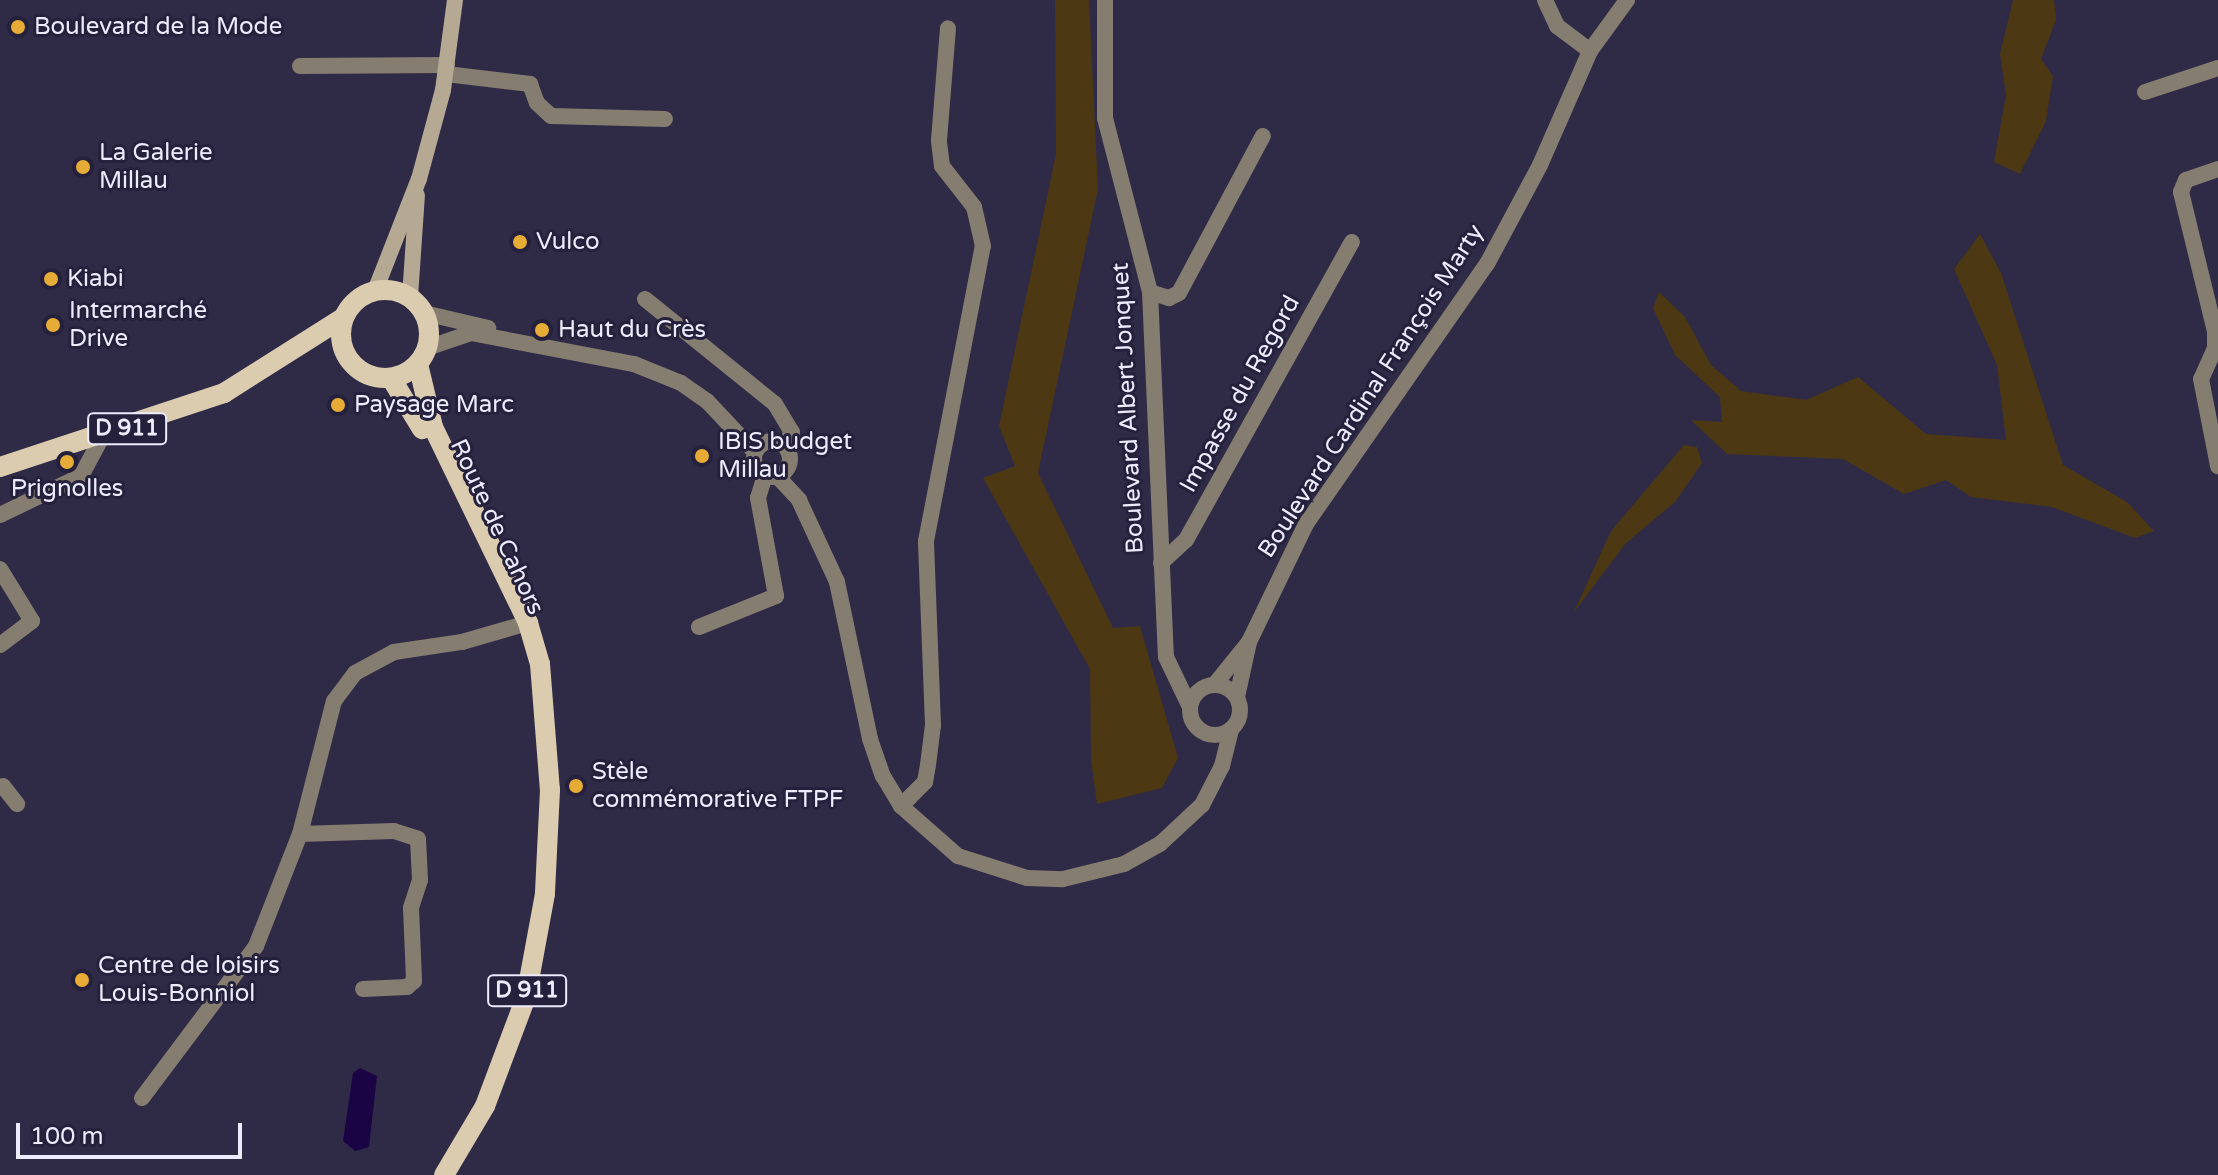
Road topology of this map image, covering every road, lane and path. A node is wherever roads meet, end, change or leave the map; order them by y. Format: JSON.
{"nodes":[{"id":1,"x":455,"y":0,"type":"edge"},
{"id":2,"x":1105,"y":0,"type":"edge"},
{"id":3,"x":1545,"y":0,"type":"edge"},
{"id":4,"x":1627,"y":0,"type":"edge"},
{"id":5,"x":948,"y":28,"type":"dead end"},
{"id":6,"x":1590,"y":51,"type":"junction"},
{"id":7,"x":300,"y":66,"type":"dead end"},
{"id":8,"x":2218,"y":68,"type":"edge"},
{"id":9,"x":446,"y":70,"type":"junction"},
{"id":10,"x":2145,"y":92,"type":"dead end"},
{"id":11,"x":665,"y":119,"type":"dead end"},
{"id":12,"x":1263,"y":136,"type":"dead end"},
{"id":13,"x":2218,"y":169,"type":"edge"},
{"id":14,"x":419,"y":179,"type":"junction"},
{"id":15,"x":1352,"y":242,"type":"dead end"},
{"id":16,"x":375,"y":291,"type":"junction"},
{"id":17,"x":1150,"y":292,"type":"junction"},
{"id":18,"x":645,"y":299,"type":"dead end"},
{"id":19,"x":417,"y":305,"type":"junction"},
{"id":20,"x":344,"y":317,"type":"junction"},
{"id":21,"x":531,"y":342,"type":"junction"},
{"id":22,"x":345,"y":352,"type":"junction"},
{"id":23,"x":423,"y":356,"type":"junction"},
{"id":24,"x":282,"y":361,"type":"junction"},
{"id":25,"x":391,"y":378,"type":"junction"},
{"id":26,"x":102,"y":437,"type":"junction"},
{"id":27,"x":785,"y":445,"type":"junction"},
{"id":28,"x":760,"y":447,"type":"junction"},
{"id":29,"x":2218,"y":466,"type":"edge"},
{"id":30,"x":0,"y":467,"type":"edge"},
{"id":31,"x":777,"y":473,"type":"junction"},
{"id":32,"x":0,"y":515,"type":"edge"},
{"id":33,"x":1161,"y":563,"type":"junction"},
{"id":34,"x":0,"y":569,"type":"edge"},
{"id":35,"x":522,"y":625,"type":"junction"},
{"id":36,"x":699,"y":627,"type":"dead end"},
{"id":37,"x":1249,"y":642,"type":"junction"},
{"id":38,"x":0,"y":645,"type":"edge"},
{"id":39,"x":1173,"y":674,"type":"junction"},
{"id":40,"x":1209,"y":686,"type":"junction"},
{"id":41,"x":1237,"y":697,"type":"junction"},
{"id":42,"x":1190,"y":707,"type":"junction"},
{"id":43,"x":1231,"y":729,"type":"junction"},
{"id":44,"x":1202,"y":731,"type":"junction"},
{"id":45,"x":1,"y":783,"type":"edge"},
{"id":46,"x":1214,"y":786,"type":"junction"},
{"id":47,"x":17,"y":804,"type":"dead end"},
{"id":48,"x":901,"y":806,"type":"junction"},
{"id":49,"x":300,"y":834,"type":"junction"},
{"id":50,"x":363,"y":989,"type":"dead end"},
{"id":51,"x":142,"y":1098,"type":"dead end"},
{"id":52,"x":444,"y":1175,"type":"edge"}],
"edges":[{"from":1,"to":9,"type":"main road"},
{"from":2,"to":17,"type":"street","name":"Boulevard Albert Jonquet"},
{"from":3,"to":6,"type":"street"},
{"from":4,"to":6,"type":"street","name":"Boulevard Cardinal François Marty"},
{"from":5,"to":48,"type":"street"},
{"from":6,"to":37,"type":"street","name":"Boulevard Cardinal François Marty"},
{"from":7,"to":9,"type":"street"},
{"from":8,"to":10,"type":"street"},
{"from":9,"to":11,"type":"street"},
{"from":9,"to":14,"type":"main road"},
{"from":12,"to":17,"type":"street"},
{"from":13,"to":29,"type":"street"},
{"from":14,"to":16,"type":"main road"},
{"from":14,"to":19,"type":"main road"},
{"from":15,"to":33,"type":"street","name":"Impasse du Regord"},
{"from":16,"to":19,"type":"main road"},
{"from":16,"to":20,"type":"main road"},
{"from":17,"to":33,"type":"street","name":"Boulevard Albert Jonquet"},
{"from":18,"to":27,"type":"street"},
{"from":19,"to":21,"type":"street"},
{"from":19,"to":23,"type":"main road"},
{"from":20,"to":22,"type":"main road"},
{"from":20,"to":24,"type":"main road","number":"D 911"},
{"from":21,"to":23,"type":"street"},
{"from":21,"to":28,"type":"street"},
{"from":22,"to":24,"type":"main road","number":"D 911"},
{"from":22,"to":25,"type":"main road"},
{"from":23,"to":25,"type":"main road"},
{"from":23,"to":35,"type":"main road","name":"Route de Cahors","number":"D 911"},
{"from":24,"to":26,"type":"main road","number":"D 911"},
{"from":25,"to":35,"type":"main road","name":"Route de Cahors","number":"D 911"},
{"from":26,"to":30,"type":"main road","number":"D 911"},
{"from":26,"to":32,"type":"street"},
{"from":27,"to":28,"type":"street"},
{"from":27,"to":31,"type":"street"},
{"from":28,"to":31,"type":"street"},
{"from":31,"to":36,"type":"street"},
{"from":31,"to":48,"type":"street"},
{"from":33,"to":39,"type":"street","name":"Boulevard Albert Jonquet"},
{"from":34,"to":38,"type":"street"},
{"from":35,"to":49,"type":"street"},
{"from":35,"to":52,"type":"main road","name":"Route de Cahors","number":"D 911"},
{"from":37,"to":40,"type":"street","name":"Boulevard Cardinal François Marty"},
{"from":37,"to":41,"type":"street","name":"Boulevard Cardinal François Marty"},
{"from":39,"to":40,"type":"street"},
{"from":39,"to":42,"type":"street","name":"Boulevard Albert Jonquet"},
{"from":40,"to":41,"type":"street"},
{"from":40,"to":42,"type":"street"},
{"from":41,"to":43,"type":"street"},
{"from":42,"to":44,"type":"street"},
{"from":43,"to":44,"type":"street"},
{"from":43,"to":46,"type":"street"},
{"from":44,"to":46,"type":"street"},
{"from":45,"to":47,"type":"street"},
{"from":46,"to":48,"type":"street"},
{"from":49,"to":50,"type":"street"},
{"from":49,"to":51,"type":"street"}]}
